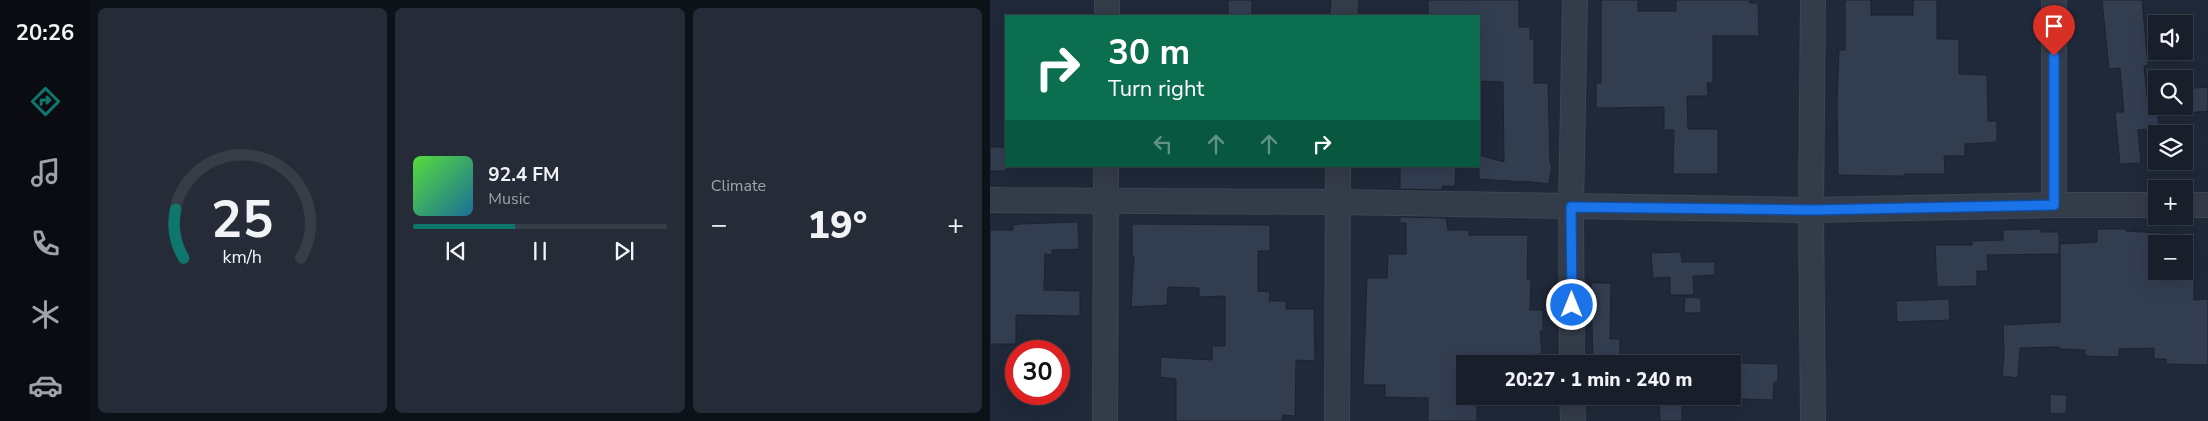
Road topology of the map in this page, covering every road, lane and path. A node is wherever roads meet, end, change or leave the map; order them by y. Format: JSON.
{"nodes":[{"id":1,"x":1106,"y":0,"type":"edge"},
{"id":2,"x":1345,"y":0,"type":"edge"},
{"id":3,"x":1575,"y":0,"type":"edge"},
{"id":4,"x":1812,"y":0,"type":"edge"},
{"id":5,"x":2054,"y":0,"type":"edge"},
{"id":6,"x":1106,"y":15,"type":"edge"},
{"id":7,"x":1344,"y":15,"type":"edge"},
{"id":8,"x":1106,"y":167,"type":"edge"},
{"id":9,"x":1338,"y":167,"type":"edge"},
{"id":10,"x":990,"y":200,"type":"edge"},
{"id":11,"x":1106,"y":200,"type":"junction"},
{"id":12,"x":1336,"y":202,"type":"junction"},
{"id":13,"x":2054,"y":205,"type":"junction"},
{"id":14,"x":2148,"y":205,"type":"edge"},
{"id":15,"x":2193,"y":205,"type":"edge"},
{"id":16,"x":2208,"y":205,"type":"edge"},
{"id":17,"x":1571,"y":207,"type":"junction"},
{"id":18,"x":1811,"y":210,"type":"junction"},
{"id":19,"x":1572,"y":355,"type":"edge"},
{"id":20,"x":1572,"y":405,"type":"edge"},
{"id":21,"x":1105,"y":421,"type":"edge"},
{"id":22,"x":1337,"y":421,"type":"edge"},
{"id":23,"x":1573,"y":421,"type":"edge"},
{"id":24,"x":1813,"y":421,"type":"edge"}],
"edges":[{"from":1,"to":6,"type":"street"},
{"from":2,"to":7,"type":"street"},
{"from":3,"to":17,"type":"street"},
{"from":4,"to":18,"type":"street"},
{"from":5,"to":13,"type":"street"},
{"from":8,"to":11,"type":"street"},
{"from":9,"to":12,"type":"street"},
{"from":10,"to":11,"type":"street"},
{"from":11,"to":12,"type":"street"},
{"from":11,"to":21,"type":"street"},
{"from":12,"to":17,"type":"street"},
{"from":12,"to":22,"type":"street"},
{"from":13,"to":14,"type":"street"},
{"from":13,"to":18,"type":"street"},
{"from":15,"to":16,"type":"street"},
{"from":17,"to":18,"type":"street"},
{"from":17,"to":19,"type":"street"},
{"from":18,"to":24,"type":"street"},
{"from":20,"to":23,"type":"street"}]}
